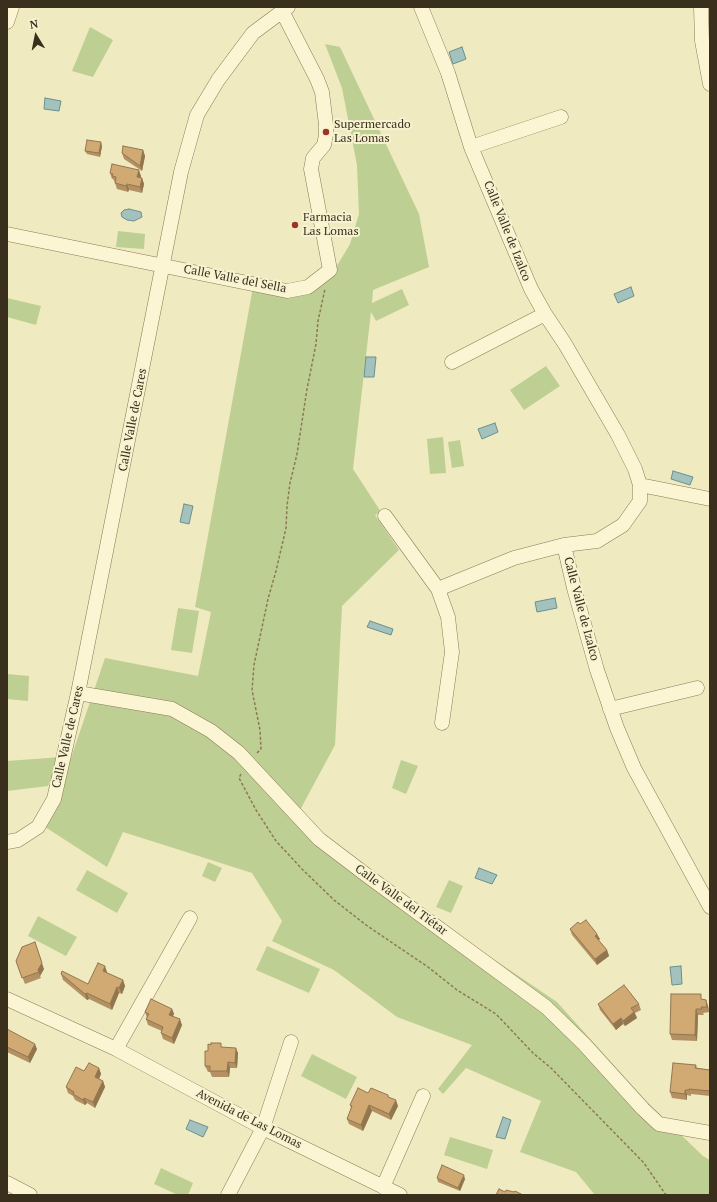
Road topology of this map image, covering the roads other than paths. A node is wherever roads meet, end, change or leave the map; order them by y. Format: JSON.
{"nodes":[{"id":1,"x":12,"y":7,"type":"edge"},
{"id":2,"x":701,"y":7,"type":"edge"},
{"id":3,"x":425,"y":8,"type":"edge"},
{"id":4,"x":285,"y":9,"type":"edge"},
{"id":5,"x":7,"y":22,"type":"edge"},
{"id":6,"x":710,"y":84,"type":"edge"},
{"id":7,"x":561,"y":117,"type":"dead end"},
{"id":8,"x":471,"y":147,"type":"junction"},
{"id":9,"x":7,"y":234,"type":"edge"},
{"id":10,"x":164,"y":265,"type":"junction"},
{"id":11,"x":545,"y":314,"type":"junction"},
{"id":12,"x":452,"y":362,"type":"dead end"},
{"id":13,"x":640,"y":485,"type":"junction"},
{"id":14,"x":710,"y":499,"type":"edge"},
{"id":15,"x":385,"y":516,"type":"dead end"},
{"id":16,"x":564,"y":545,"type":"junction"},
{"id":17,"x":438,"y":589,"type":"junction"},
{"id":18,"x":697,"y":688,"type":"dead end"},
{"id":19,"x":78,"y":693,"type":"junction"},
{"id":20,"x":610,"y":709,"type":"junction"},
{"id":21,"x":442,"y":722,"type":"dead end"},
{"id":22,"x":7,"y":842,"type":"edge"},
{"id":23,"x":710,"y":907,"type":"edge"},
{"id":24,"x":190,"y":918,"type":"dead end"},
{"id":25,"x":7,"y":999,"type":"edge"},
{"id":26,"x":291,"y":1042,"type":"dead end"},
{"id":27,"x":116,"y":1049,"type":"junction"},
{"id":28,"x":423,"y":1096,"type":"dead end"},
{"id":29,"x":263,"y":1128,"type":"junction"},
{"id":30,"x":710,"y":1133,"type":"edge"},
{"id":31,"x":7,"y":1183,"type":"edge"},
{"id":32,"x":383,"y":1187,"type":"junction"},
{"id":33,"x":30,"y":1195,"type":"edge"},
{"id":34,"x":228,"y":1195,"type":"edge"},
{"id":35,"x":400,"y":1195,"type":"edge"}],
"edges":[{"from":1,"to":5,"type":"street"},
{"from":2,"to":6,"type":"street"},
{"from":3,"to":8,"type":"street","name":"Calle Valle de Izalco"},
{"from":4,"to":10,"type":"street","name":"Calle Valle de Cares"},
{"from":4,"to":10,"type":"street","name":"Calle Valle del Sella"},
{"from":7,"to":8,"type":"street"},
{"from":8,"to":11,"type":"street","name":"Calle Valle de Izalco"},
{"from":9,"to":10,"type":"street","name":"Calle Valle del Sella"},
{"from":10,"to":19,"type":"street","name":"Calle Valle de Cares"},
{"from":11,"to":12,"type":"street"},
{"from":11,"to":13,"type":"street","name":"Calle Valle de Izalco"},
{"from":13,"to":14,"type":"street"},
{"from":13,"to":16,"type":"street","name":"Calle Valle de Izalco"},
{"from":15,"to":17,"type":"street"},
{"from":16,"to":17,"type":"street"},
{"from":16,"to":20,"type":"street","name":"Calle Valle de Izalco"},
{"from":17,"to":21,"type":"street"},
{"from":18,"to":20,"type":"street"},
{"from":19,"to":22,"type":"street","name":"Calle Valle de Cares"},
{"from":19,"to":30,"type":"street","name":"Calle Valle del Tiétar"},
{"from":20,"to":23,"type":"street","name":"Calle Valle de Izalco"},
{"from":24,"to":27,"type":"street"},
{"from":25,"to":27,"type":"street","name":"Avenida de Las Lomas"},
{"from":26,"to":29,"type":"street"},
{"from":27,"to":29,"type":"street","name":"Avenida de Las Lomas"},
{"from":28,"to":32,"type":"street"},
{"from":29,"to":32,"type":"street","name":"Avenida de Las Lomas"},
{"from":29,"to":34,"type":"street"},
{"from":31,"to":33,"type":"street"},
{"from":32,"to":35,"type":"street","name":"Avenida de Las Lomas"}]}
